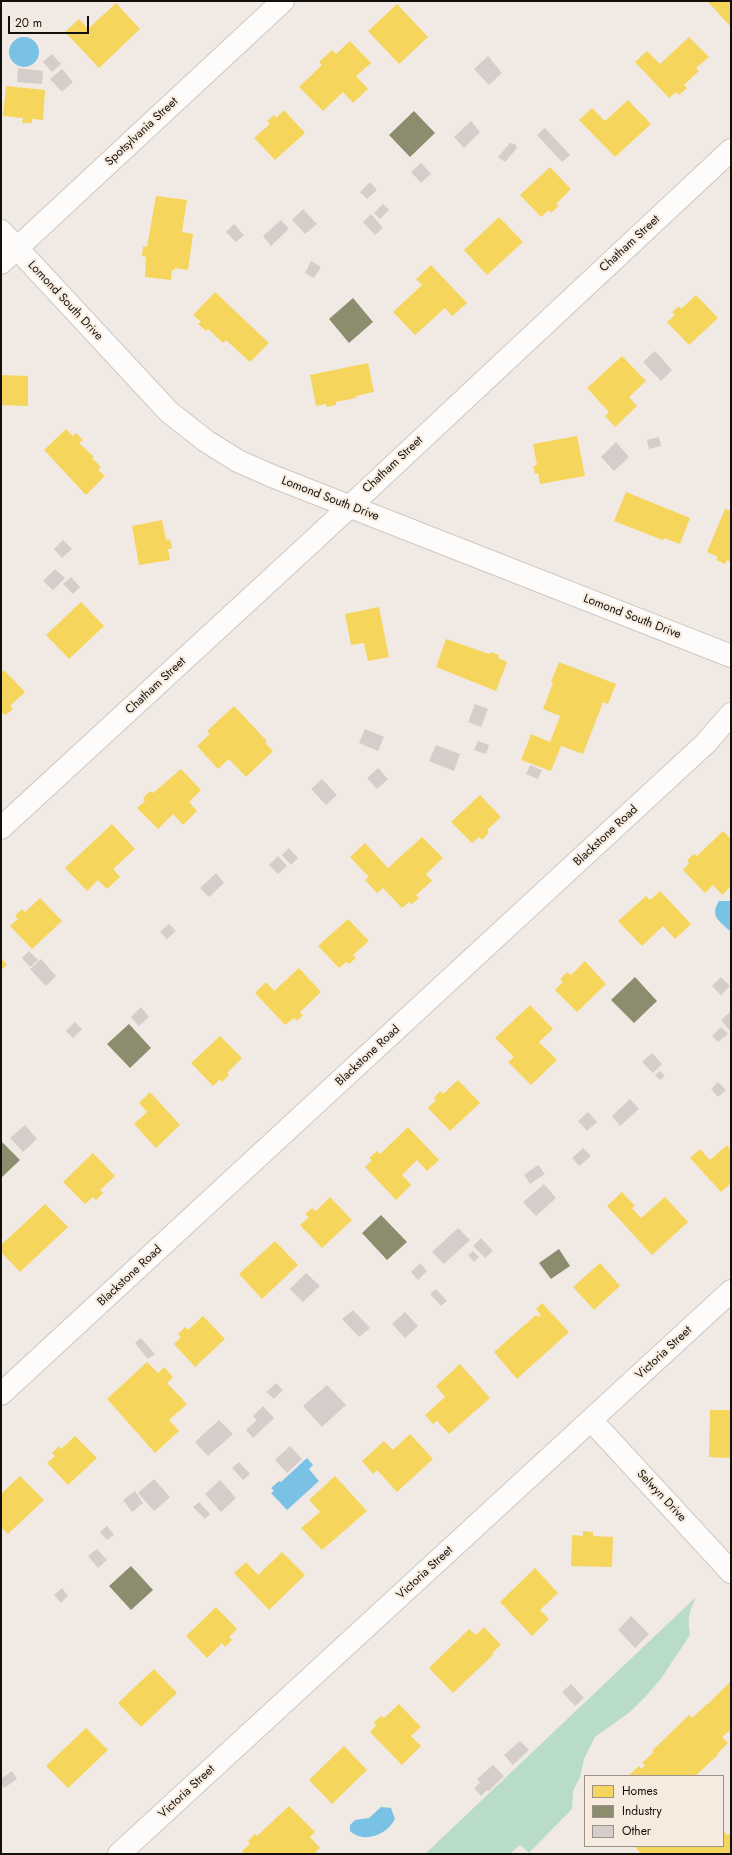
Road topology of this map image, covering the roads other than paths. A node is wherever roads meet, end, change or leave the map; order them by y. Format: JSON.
{"nodes":[{"id":1,"x":283,"y":1,"type":"edge"},
{"id":2,"x":731,"y":150,"type":"edge"},
{"id":3,"x":1,"y":231,"type":"edge"},
{"id":4,"x":17,"y":248,"type":"junction"},
{"id":5,"x":1,"y":263,"type":"edge"},
{"id":6,"x":350,"y":506,"type":"junction"},
{"id":7,"x":731,"y":656,"type":"edge"},
{"id":8,"x":731,"y":714,"type":"edge"},
{"id":9,"x":1,"y":828,"type":"edge"},
{"id":10,"x":731,"y":1291,"type":"edge"},
{"id":11,"x":1,"y":1394,"type":"edge"},
{"id":12,"x":591,"y":1420,"type":"junction"},
{"id":13,"x":731,"y":1572,"type":"edge"},
{"id":14,"x":119,"y":1854,"type":"edge"}],
"edges":[{"from":1,"to":4,"type":"street","name":"Spotsylvania Street"},
{"from":2,"to":6,"type":"street","name":"Chatham Street"},
{"from":3,"to":4,"type":"street","name":"Lomond South Drive"},
{"from":4,"to":5,"type":"street","name":"Spotsylvania Street"},
{"from":4,"to":6,"type":"street","name":"Lomond South Drive"},
{"from":6,"to":7,"type":"street","name":"Lomond South Drive"},
{"from":6,"to":9,"type":"street","name":"Chatham Street"},
{"from":8,"to":11,"type":"street","name":"Blackstone Road"},
{"from":10,"to":12,"type":"street","name":"Victoria Street"},
{"from":12,"to":13,"type":"street","name":"Selwyn Drive"},
{"from":12,"to":14,"type":"street","name":"Victoria Street"}]}
